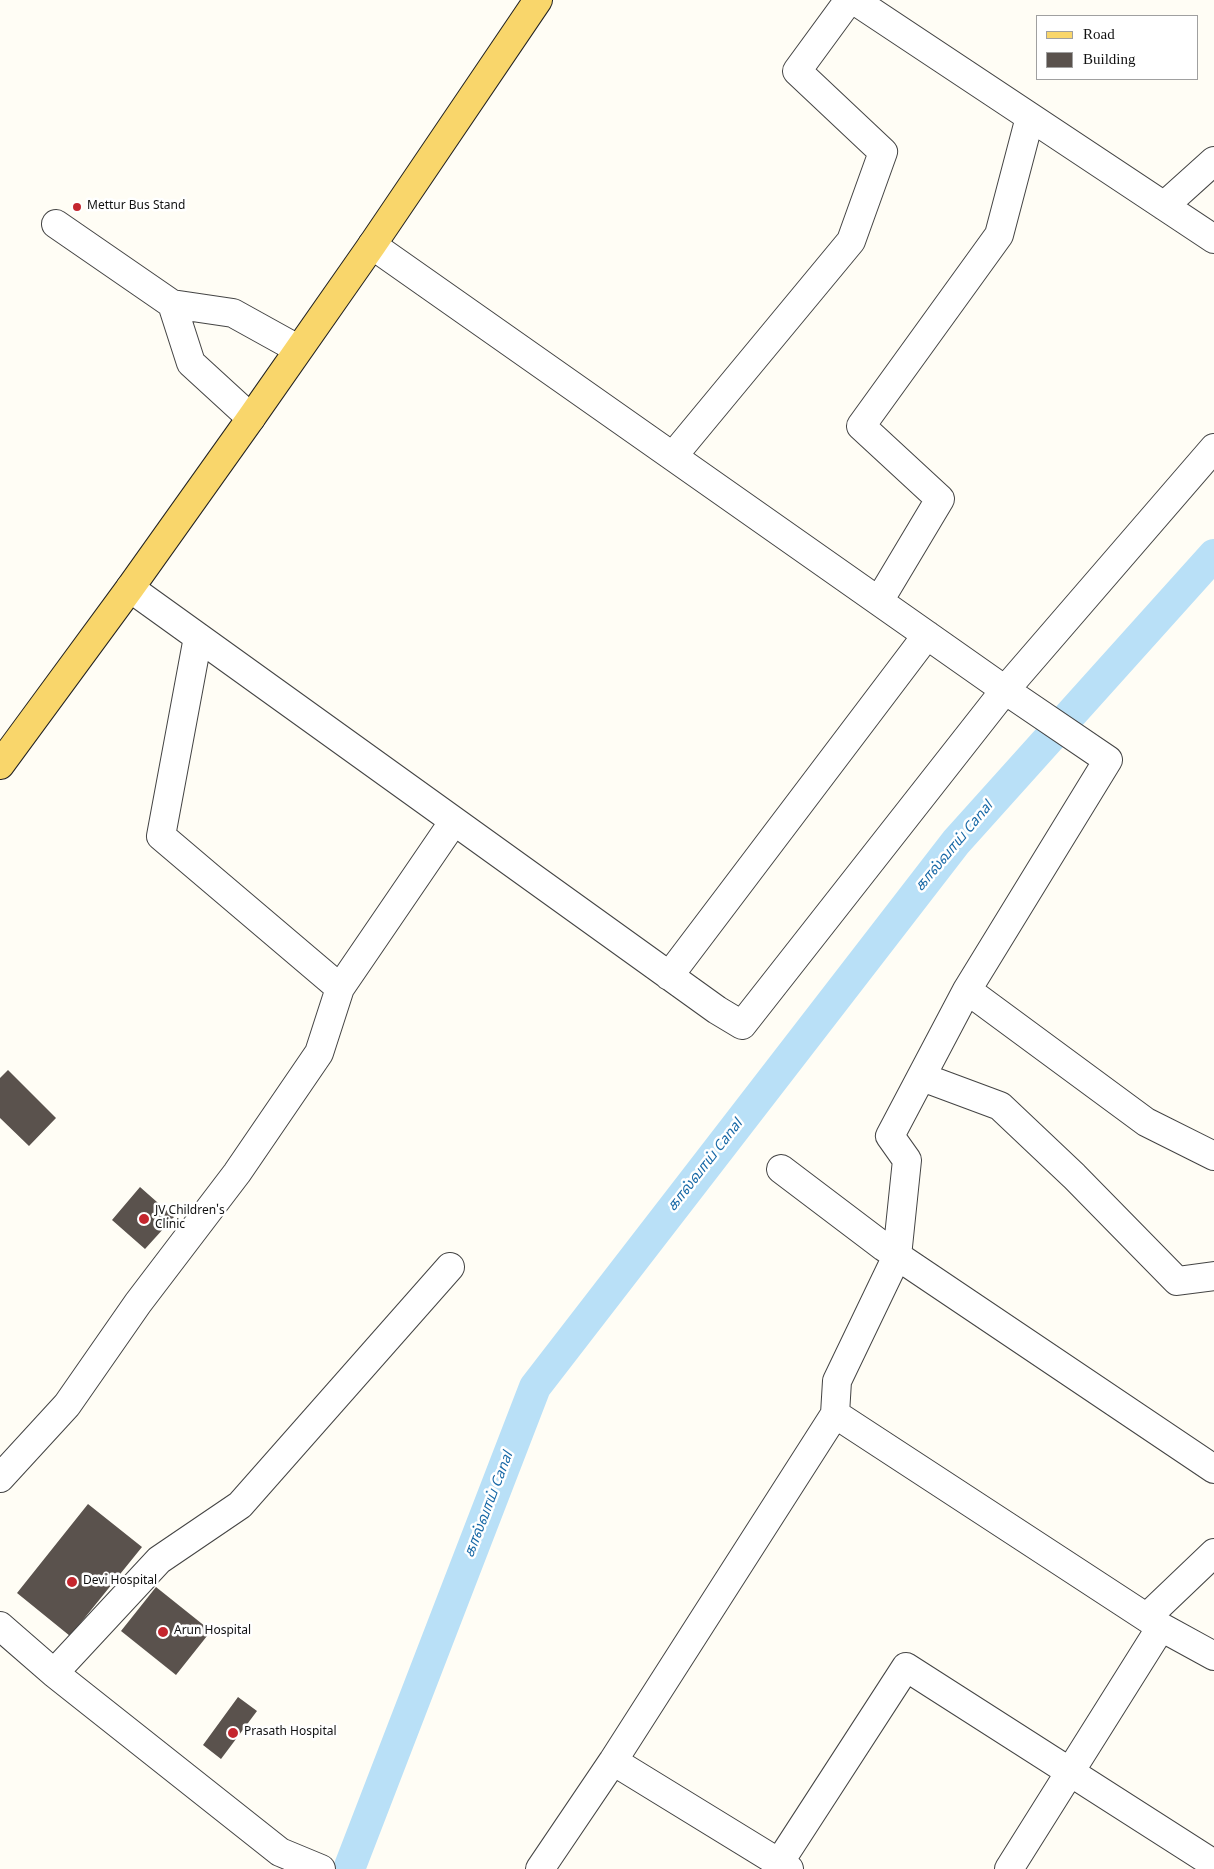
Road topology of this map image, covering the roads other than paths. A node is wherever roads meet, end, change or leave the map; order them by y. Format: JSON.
{"nodes":[{"id":1,"x":538,"y":0,"type":"edge"},
{"id":2,"x":849,"y":0,"type":"edge"},
{"id":3,"x":854,"y":0,"type":"edge"},
{"id":4,"x":1030,"y":117,"type":"junction"},
{"id":5,"x":1214,"y":161,"type":"edge"},
{"id":6,"x":1164,"y":206,"type":"junction"},
{"id":7,"x":56,"y":224,"type":"dead end"},
{"id":8,"x":1214,"y":238,"type":"edge"},
{"id":9,"x":372,"y":245,"type":"junction"},
{"id":10,"x":172,"y":304,"type":"junction"},
{"id":11,"x":298,"y":349,"type":"junction"},
{"id":12,"x":251,"y":418,"type":"junction"},
{"id":13,"x":1214,"y":448,"type":"edge"},
{"id":14,"x":673,"y":456,"type":"junction"},
{"id":15,"x":130,"y":588,"type":"junction"},
{"id":16,"x":879,"y":601,"type":"junction"},
{"id":17,"x":928,"y":635,"type":"junction"},
{"id":18,"x":198,"y":637,"type":"junction"},
{"id":19,"x":1012,"y":695,"type":"junction"},
{"id":20,"x":0,"y":765,"type":"edge"},
{"id":21,"x":454,"y":821,"type":"junction"},
{"id":22,"x":670,"y":976,"type":"junction"},
{"id":23,"x":340,"y":988,"type":"junction"},
{"id":24,"x":967,"y":990,"type":"junction"},
{"id":25,"x":922,"y":1077,"type":"junction"},
{"id":26,"x":1214,"y":1156,"type":"edge"},
{"id":27,"x":781,"y":1169,"type":"dead end"},
{"id":28,"x":897,"y":1256,"type":"junction"},
{"id":29,"x":450,"y":1267,"type":"dead end"},
{"id":30,"x":1214,"y":1276,"type":"edge"},
{"id":31,"x":835,"y":1414,"type":"junction"},
{"id":32,"x":1214,"y":1469,"type":"edge"},
{"id":33,"x":0,"y":1478,"type":"edge"},
{"id":34,"x":1214,"y":1553,"type":"edge"},
{"id":35,"x":1154,"y":1622,"type":"junction"},
{"id":36,"x":0,"y":1626,"type":"edge"},
{"id":37,"x":1214,"y":1656,"type":"edge"},
{"id":38,"x":54,"y":1673,"type":"junction"},
{"id":39,"x":613,"y":1760,"type":"junction"},
{"id":40,"x":1070,"y":1772,"type":"junction"},
{"id":41,"x":280,"y":1861,"type":"edge"},
{"id":42,"x":1214,"y":1864,"type":"edge"},
{"id":43,"x":784,"y":1866,"type":"edge"},
{"id":44,"x":320,"y":1869,"type":"edge"},
{"id":45,"x":540,"y":1869,"type":"edge"},
{"id":46,"x":1009,"y":1869,"type":"edge"}],
"edges":[{"from":1,"to":9,"type":"main road"},
{"from":2,"to":14,"type":"street"},
{"from":3,"to":4,"type":"street"},
{"from":4,"to":6,"type":"street"},
{"from":4,"to":16,"type":"street"},
{"from":5,"to":6,"type":"street"},
{"from":6,"to":8,"type":"street"},
{"from":7,"to":10,"type":"street"},
{"from":9,"to":11,"type":"main road"},
{"from":9,"to":14,"type":"street"},
{"from":10,"to":11,"type":"street"},
{"from":10,"to":12,"type":"street"},
{"from":11,"to":12,"type":"main road"},
{"from":12,"to":15,"type":"main road"},
{"from":13,"to":19,"type":"street"},
{"from":14,"to":16,"type":"street"},
{"from":15,"to":18,"type":"street"},
{"from":15,"to":20,"type":"main road"},
{"from":16,"to":17,"type":"street"},
{"from":17,"to":19,"type":"street"},
{"from":17,"to":22,"type":"street"},
{"from":18,"to":21,"type":"street"},
{"from":18,"to":23,"type":"street"},
{"from":19,"to":22,"type":"street"},
{"from":19,"to":24,"type":"street"},
{"from":21,"to":22,"type":"street"},
{"from":21,"to":23,"type":"street"},
{"from":23,"to":33,"type":"street"},
{"from":24,"to":25,"type":"street"},
{"from":24,"to":26,"type":"street"},
{"from":25,"to":28,"type":"street"},
{"from":25,"to":30,"type":"street"},
{"from":27,"to":28,"type":"street"},
{"from":28,"to":31,"type":"street"},
{"from":28,"to":32,"type":"street"},
{"from":29,"to":38,"type":"street"},
{"from":31,"to":35,"type":"street"},
{"from":31,"to":39,"type":"street"},
{"from":34,"to":35,"type":"street"},
{"from":35,"to":37,"type":"street"},
{"from":35,"to":40,"type":"street"},
{"from":36,"to":38,"type":"street"},
{"from":38,"to":41,"type":"street"},
{"from":39,"to":43,"type":"street"},
{"from":39,"to":45,"type":"street"},
{"from":40,"to":42,"type":"street"},
{"from":40,"to":43,"type":"street"},
{"from":40,"to":46,"type":"street"},
{"from":41,"to":44,"type":"street"}]}
